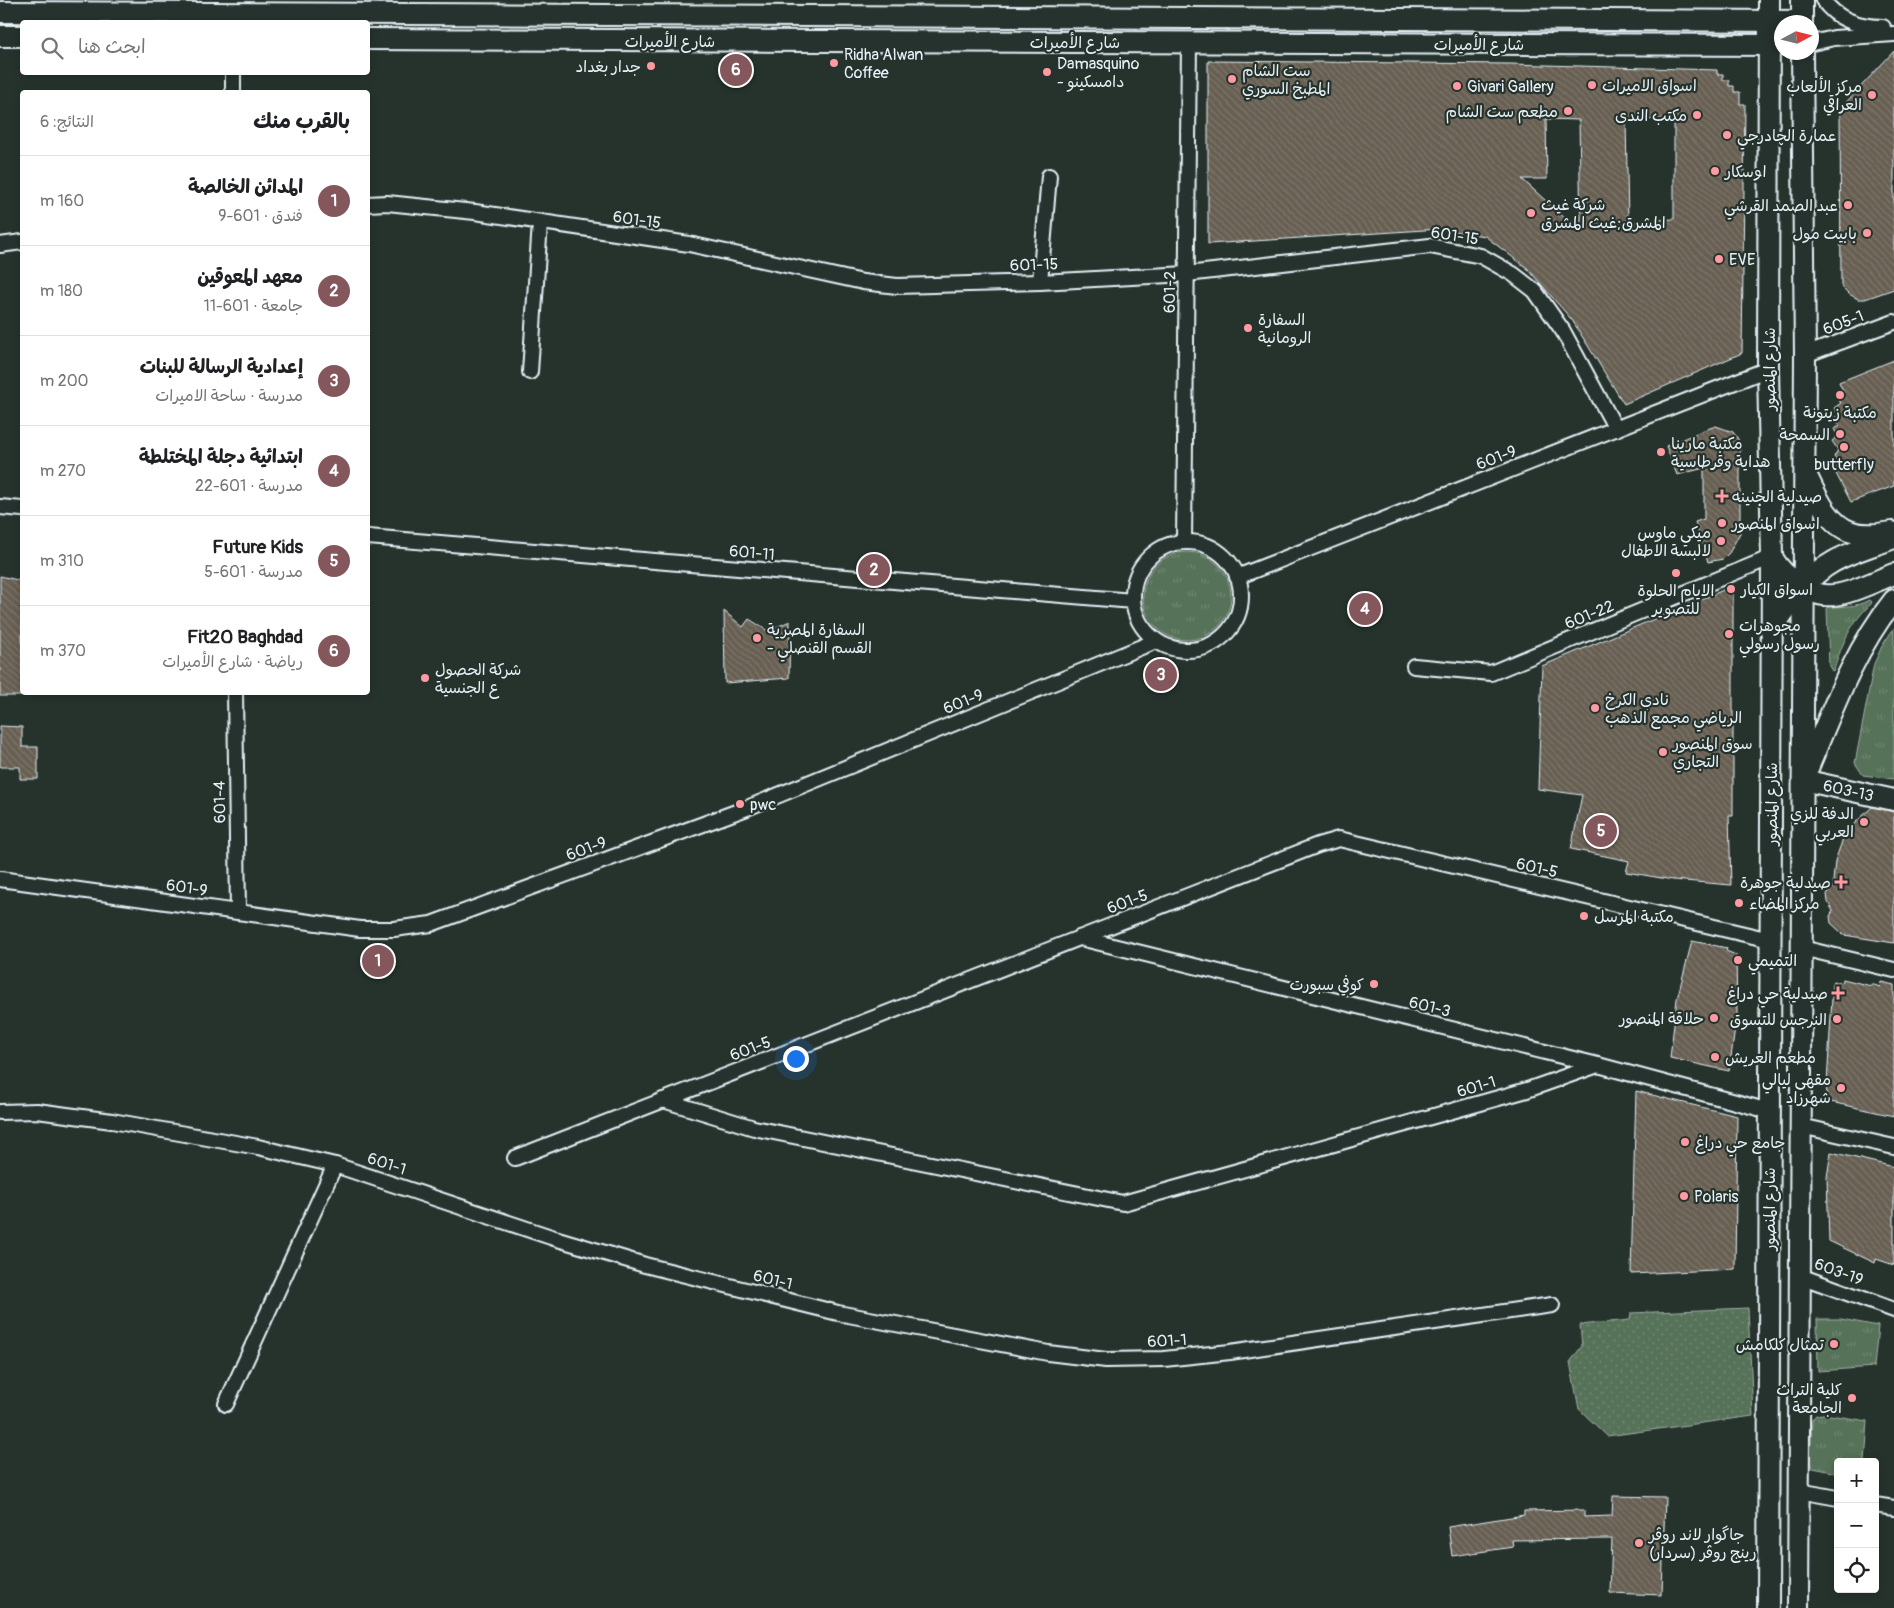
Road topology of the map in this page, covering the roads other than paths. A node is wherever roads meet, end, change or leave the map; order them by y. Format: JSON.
{"nodes":[{"id":1,"x":1802,"y":0,"type":"edge"},
{"id":2,"x":1822,"y":0,"type":"edge"},
{"id":3,"x":1769,"y":10,"type":"edge"},
{"id":4,"x":0,"y":12,"type":"edge"},
{"id":5,"x":1783,"y":15,"type":"edge"},
{"id":6,"x":1802,"y":15,"type":"edge"},
{"id":7,"x":1894,"y":27,"type":"edge"},
{"id":8,"x":1894,"y":34,"type":"edge"},
{"id":9,"x":0,"y":36,"type":"edge"},
{"id":10,"x":20,"y":36,"type":"edge"},
{"id":11,"x":370,"y":39,"type":"edge"},
{"id":12,"x":1774,"y":39,"type":"edge"},
{"id":13,"x":1819,"y":41,"type":"edge"},
{"id":14,"x":1189,"y":43,"type":"junction"},
{"id":15,"x":1774,"y":45,"type":"edge"},
{"id":16,"x":1775,"y":60,"type":"edge"},
{"id":17,"x":1802,"y":60,"type":"edge"},
{"id":18,"x":233,"y":75,"type":"edge"},
{"id":19,"x":233,"y":90,"type":"edge"},
{"id":20,"x":1050,"y":176,"type":"dead end"},
{"id":21,"x":370,"y":204,"type":"edge"},
{"id":22,"x":540,"y":223,"type":"junction"},
{"id":23,"x":20,"y":242,"type":"edge"},
{"id":24,"x":0,"y":246,"type":"edge"},
{"id":25,"x":1187,"y":274,"type":"junction"},
{"id":26,"x":1040,"y":282,"type":"junction"},
{"id":27,"x":1894,"y":322,"type":"edge"},
{"id":28,"x":1805,"y":356,"type":"junction"},
{"id":29,"x":1768,"y":369,"type":"junction"},
{"id":30,"x":530,"y":372,"type":"dead end"},
{"id":31,"x":1616,"y":429,"type":"junction"},
{"id":32,"x":1805,"y":472,"type":"junction"},
{"id":33,"x":0,"y":507,"type":"edge"},
{"id":34,"x":20,"y":509,"type":"edge"},
{"id":35,"x":1894,"y":532,"type":"edge"},
{"id":36,"x":370,"y":537,"type":"edge"},
{"id":37,"x":1894,"y":538,"type":"edge"},
{"id":38,"x":1184,"y":542,"type":"junction"},
{"id":39,"x":1772,"y":557,"type":"junction"},
{"id":40,"x":1894,"y":574,"type":"edge"},
{"id":41,"x":1237,"y":577,"type":"junction"},
{"id":42,"x":1804,"y":588,"type":"junction"},
{"id":43,"x":1894,"y":600,"type":"edge"},
{"id":44,"x":1133,"y":601,"type":"junction"},
{"id":45,"x":1771,"y":631,"type":"junction"},
{"id":46,"x":1156,"y":641,"type":"junction"},
{"id":47,"x":1414,"y":666,"type":"dead end"},
{"id":48,"x":234,"y":695,"type":"edge"},
{"id":49,"x":1803,"y":780,"type":"junction"},
{"id":50,"x":1894,"y":800,"type":"edge"},
{"id":51,"x":0,"y":879,"type":"edge"},
{"id":52,"x":238,"y":912,"type":"junction"},
{"id":53,"x":1080,"y":938,"type":"junction"},
{"id":54,"x":1770,"y":940,"type":"junction"},
{"id":55,"x":1802,"y":948,"type":"junction"},
{"id":56,"x":1894,"y":970,"type":"edge"},
{"id":57,"x":1598,"y":1065,"type":"junction"},
{"id":58,"x":663,"y":1100,"type":"junction"},
{"id":59,"x":1770,"y":1111,"type":"junction"},
{"id":60,"x":0,"y":1112,"type":"edge"},
{"id":61,"x":1800,"y":1126,"type":"junction"},
{"id":62,"x":1894,"y":1148,"type":"edge"},
{"id":63,"x":515,"y":1158,"type":"dead end"},
{"id":64,"x":335,"y":1165,"type":"junction"},
{"id":65,"x":1800,"y":1276,"type":"junction"},
{"id":66,"x":1552,"y":1305,"type":"dead end"},
{"id":67,"x":1894,"y":1310,"type":"edge"},
{"id":68,"x":226,"y":1404,"type":"dead end"},
{"id":69,"x":1799,"y":1491,"type":"junction"},
{"id":70,"x":1834,"y":1497,"type":"edge"},
{"id":71,"x":1879,"y":1506,"type":"edge"},
{"id":72,"x":1894,"y":1508,"type":"edge"},
{"id":73,"x":1768,"y":1608,"type":"edge"},
{"id":74,"x":1798,"y":1608,"type":"edge"}],
"edges":[{"from":1,"to":6,"type":"main road"},
{"from":2,"to":7,"type":"street"},
{"from":3,"to":4,"type":"main road","name":"شارع الأميرات"},
{"from":3,"to":5,"type":"main road","name":"شارع الأميرات"},
{"from":3,"to":12,"type":"main road","name":"شارع المنصور"},
{"from":8,"to":13,"type":"street"},
{"from":9,"to":10,"type":"main road"},
{"from":11,"to":14,"type":"main road","name":"شارع الأميرات"},
{"from":14,"to":15,"type":"main road","name":"شارع الأميرات"},
{"from":14,"to":25,"type":"street","name":"601-2"},
{"from":16,"to":29,"type":"main road","name":"شارع المنصور"},
{"from":17,"to":28,"type":"main road","name":"شارع المنصور"},
{"from":18,"to":19,"type":"street"},
{"from":20,"to":26,"type":"street"},
{"from":21,"to":22,"type":"street","name":"601-15"},
{"from":22,"to":26,"type":"street","name":"601-15"},
{"from":22,"to":30,"type":"street"},
{"from":23,"to":24,"type":"street"},
{"from":25,"to":26,"type":"street","name":"601-15"},
{"from":25,"to":31,"type":"street","name":"601-15"},
{"from":25,"to":38,"type":"street","name":"601-2"},
{"from":27,"to":28,"type":"street","name":"605-1"},
{"from":28,"to":32,"type":"main road","name":"شارع المنصور"},
{"from":29,"to":31,"type":"street","name":"601-9"},
{"from":29,"to":39,"type":"main road","name":"شارع المنصور"},
{"from":31,"to":41,"type":"street","name":"601-9"},
{"from":32,"to":35,"type":"main road"},
{"from":32,"to":42,"type":"main road","name":"شارع المنصور"},
{"from":33,"to":34,"type":"street"},
{"from":36,"to":44,"type":"street","name":"601-11"},
{"from":37,"to":42,"type":"main road"},
{"from":38,"to":41,"type":"street"},
{"from":38,"to":44,"type":"street"},
{"from":39,"to":42,"type":"main road"},
{"from":39,"to":45,"type":"main road","name":"شارع المنصور"},
{"from":39,"to":47,"type":"street","name":"601-22"},
{"from":40,"to":42,"type":"main road"},
{"from":41,"to":46,"type":"street"},
{"from":42,"to":45,"type":"main road"},
{"from":42,"to":49,"type":"main road","name":"شارع المنصور"},
{"from":43,"to":49,"type":"main road"},
{"from":44,"to":46,"type":"street"},
{"from":45,"to":54,"type":"main road","name":"شارع المنصور"},
{"from":46,"to":52,"type":"street","name":"601-9"},
{"from":48,"to":52,"type":"street","name":"601-4"},
{"from":49,"to":50,"type":"main road","name":"603-13"},
{"from":49,"to":55,"type":"main road","name":"شارع المنصور"},
{"from":51,"to":52,"type":"street","name":"601-9"},
{"from":53,"to":54,"type":"street","name":"601-5"},
{"from":53,"to":57,"type":"street","name":"601-3"},
{"from":53,"to":58,"type":"street","name":"601-5"},
{"from":54,"to":59,"type":"main road","name":"شارع المنصور"},
{"from":55,"to":56,"type":"street"},
{"from":55,"to":61,"type":"main road","name":"شارع المنصور"},
{"from":57,"to":58,"type":"street","name":"601-1"},
{"from":57,"to":59,"type":"street","name":"601-3"},
{"from":58,"to":63,"type":"street","name":"601-5"},
{"from":59,"to":73,"type":"main road","name":"شارع المنصور"},
{"from":60,"to":64,"type":"street","name":"601-1"},
{"from":61,"to":62,"type":"street"},
{"from":61,"to":65,"type":"main road","name":"شارع المنصور"},
{"from":64,"to":66,"type":"street","name":"601-1"},
{"from":64,"to":68,"type":"street"},
{"from":65,"to":67,"type":"street","name":"603-19"},
{"from":65,"to":69,"type":"main road","name":"شارع المنصور"},
{"from":69,"to":70,"type":"street"},
{"from":69,"to":74,"type":"main road","name":"شارع المنصور"},
{"from":71,"to":72,"type":"street"}]}
